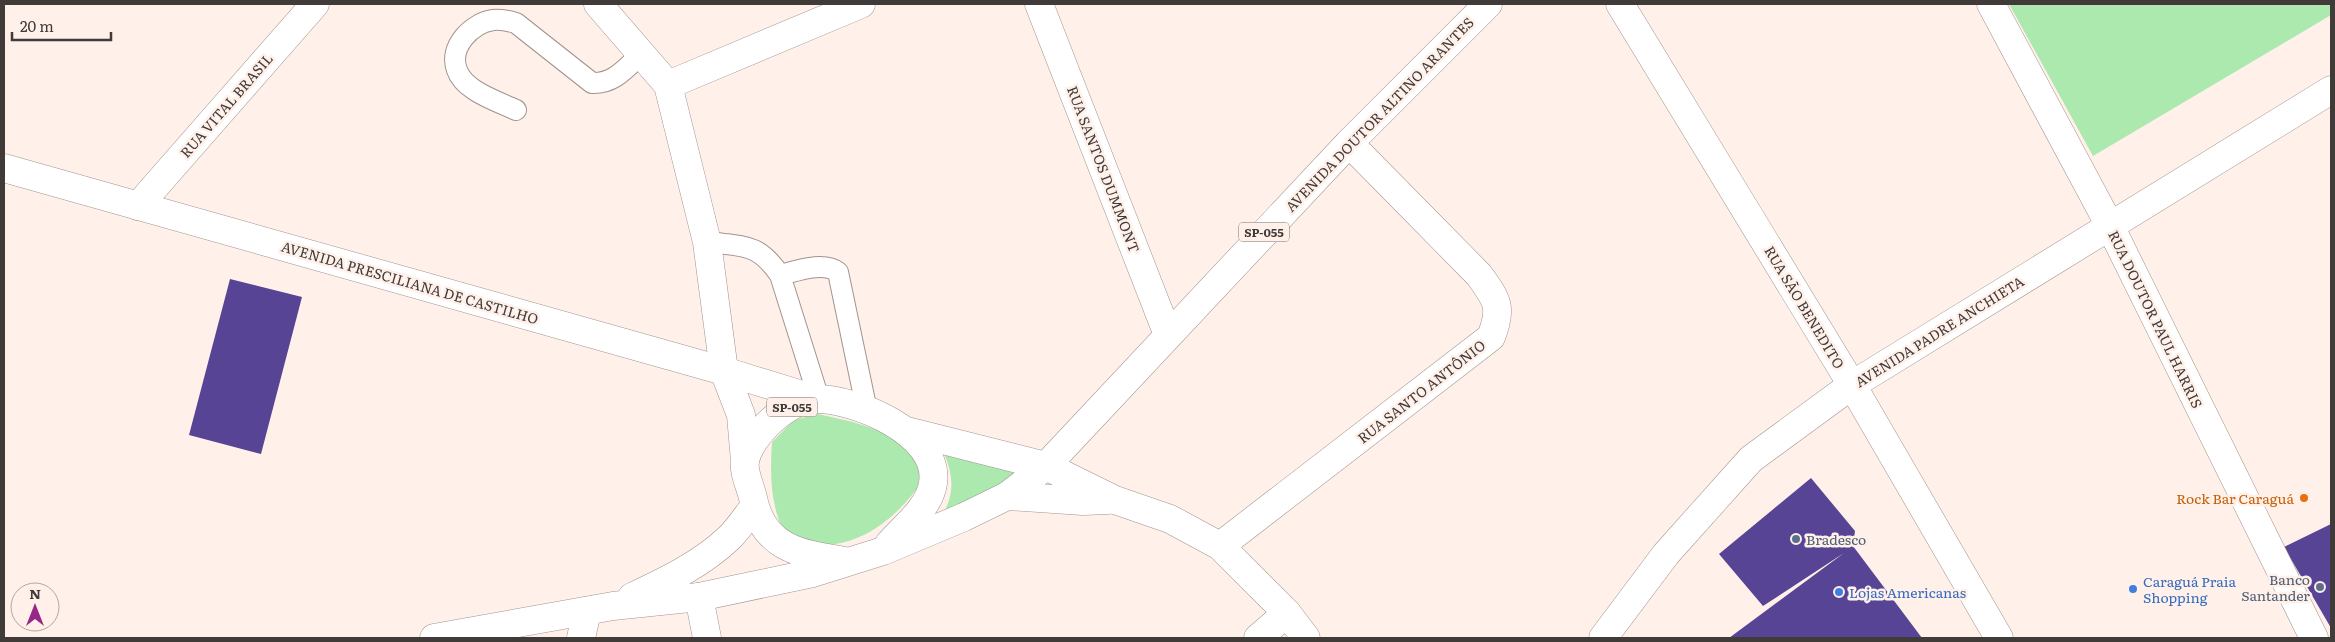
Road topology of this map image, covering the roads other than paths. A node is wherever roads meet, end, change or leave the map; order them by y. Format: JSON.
{"nodes":[{"id":1,"x":314,"y":4,"type":"edge"},
{"id":2,"x":598,"y":4,"type":"edge"},
{"id":3,"x":861,"y":4,"type":"edge"},
{"id":4,"x":1039,"y":4,"type":"edge"},
{"id":5,"x":1488,"y":4,"type":"edge"},
{"id":6,"x":1620,"y":4,"type":"edge"},
{"id":7,"x":1991,"y":4,"type":"edge"},
{"id":8,"x":642,"y":54,"type":"junction"},
{"id":9,"x":668,"y":85,"type":"junction"},
{"id":10,"x":2331,"y":90,"type":"edge"},
{"id":11,"x":516,"y":110,"type":"dead end"},
{"id":12,"x":1348,"y":143,"type":"junction"},
{"id":13,"x":4,"y":168,"type":"edge"},
{"id":14,"x":138,"y":206,"type":"junction"},
{"id":15,"x":2110,"y":226,"type":"junction"},
{"id":16,"x":707,"y":242,"type":"junction"},
{"id":17,"x":780,"y":275,"type":"junction"},
{"id":18,"x":1168,"y":334,"type":"junction"},
{"id":19,"x":724,"y":371,"type":"junction"},
{"id":20,"x":1852,"y":384,"type":"junction"},
{"id":21,"x":817,"y":399,"type":"junction"},
{"id":22,"x":867,"y":412,"type":"junction"},
{"id":23,"x":905,"y":431,"type":"junction"},
{"id":24,"x":745,"y":462,"type":"junction"},
{"id":25,"x":1046,"y":466,"type":"junction"},
{"id":26,"x":1007,"y":496,"type":"junction"},
{"id":27,"x":1115,"y":500,"type":"junction"},
{"id":28,"x":754,"y":507,"type":"junction"},
{"id":29,"x":1220,"y":546,"type":"junction"},
{"id":30,"x":883,"y":551,"type":"junction"},
{"id":31,"x":848,"y":562,"type":"junction"},
{"id":32,"x":699,"y":597,"type":"junction"},
{"id":33,"x":600,"y":609,"type":"junction"},
{"id":34,"x":1287,"y":613,"type":"junction"},
{"id":35,"x":434,"y":638,"type":"edge"},
{"id":36,"x":581,"y":638,"type":"edge"},
{"id":37,"x":707,"y":638,"type":"edge"},
{"id":38,"x":1258,"y":638,"type":"edge"},
{"id":39,"x":1306,"y":638,"type":"edge"},
{"id":40,"x":1603,"y":638,"type":"edge"},
{"id":41,"x":1999,"y":638,"type":"edge"},
{"id":42,"x":2314,"y":638,"type":"edge"}],
"edges":[{"from":1,"to":14,"type":"street","name":"RUA VITAL BRASIL"},
{"from":2,"to":8,"type":"street"},
{"from":3,"to":9,"type":"street"},
{"from":4,"to":18,"type":"street","name":"RUA SANTOS DUMMONT"},
{"from":5,"to":12,"type":"street","name":"AVENIDA DOUTOR ALTINO ARANTES","number":"SP-055"},
{"from":6,"to":20,"type":"street","name":"RUA SÃO BENEDITO"},
{"from":7,"to":15,"type":"street","name":"RUA DOUTOR PAUL HARRIS"},
{"from":8,"to":9,"type":"street"},
{"from":8,"to":11,"type":"lane"},
{"from":9,"to":16,"type":"street"},
{"from":10,"to":15,"type":"street","name":"AVENIDA PADRE ANCHIETA"},
{"from":12,"to":18,"type":"street","name":"AVENIDA DOUTOR ALTINO ARANTES","number":"SP-055"},
{"from":12,"to":29,"type":"street","name":"RUA SANTO ANTÔNIO"},
{"from":13,"to":14,"type":"street","name":"AVENIDA PRESCILIANA DE CASTILHO"},
{"from":14,"to":19,"type":"street","name":"AVENIDA PRESCILIANA DE CASTILHO"},
{"from":15,"to":20,"type":"street","name":"AVENIDA PADRE ANCHIETA"},
{"from":15,"to":42,"type":"street","name":"RUA DOUTOR PAUL HARRIS"},
{"from":16,"to":17,"type":"lane"},
{"from":16,"to":19,"type":"street"},
{"from":17,"to":21,"type":"lane"},
{"from":17,"to":22,"type":"lane"},
{"from":18,"to":25,"type":"street","name":"AVENIDA DOUTOR ALTINO ARANTES","number":"SP-055"},
{"from":19,"to":21,"type":"street","name":"AVENIDA PRESCILIANA DE CASTILHO"},
{"from":19,"to":24,"type":"street"},
{"from":20,"to":40,"type":"street","name":"AVENIDA PADRE ANCHIETA"},
{"from":20,"to":41,"type":"street","name":"RUA SÃO BENEDITO"},
{"from":21,"to":22,"type":"street","number":"SP-055"},
{"from":21,"to":24,"type":"street","number":"SP-055"},
{"from":22,"to":23,"type":"street","number":"SP-055"},
{"from":23,"to":25,"type":"street","number":"SP-055"},
{"from":23,"to":30,"type":"street","number":"SP-055"},
{"from":24,"to":28,"type":"street","number":"SP-055"},
{"from":25,"to":26,"type":"street","number":"SP-055"},
{"from":25,"to":27,"type":"street"},
{"from":26,"to":27,"type":"street"},
{"from":26,"to":30,"type":"street","number":"SP-055"},
{"from":27,"to":29,"type":"street"},
{"from":28,"to":31,"type":"street","number":"SP-055"},
{"from":28,"to":33,"type":"street","number":"SP-055"},
{"from":29,"to":34,"type":"street"},
{"from":30,"to":31,"type":"street","number":"SP-055"},
{"from":31,"to":32,"type":"street","number":"SP-055"},
{"from":32,"to":33,"type":"street","number":"SP-055"},
{"from":32,"to":37,"type":"street"},
{"from":33,"to":35,"type":"street","number":"SP-055"},
{"from":33,"to":36,"type":"street"},
{"from":34,"to":38,"type":"street"},
{"from":34,"to":39,"type":"street"}]}
